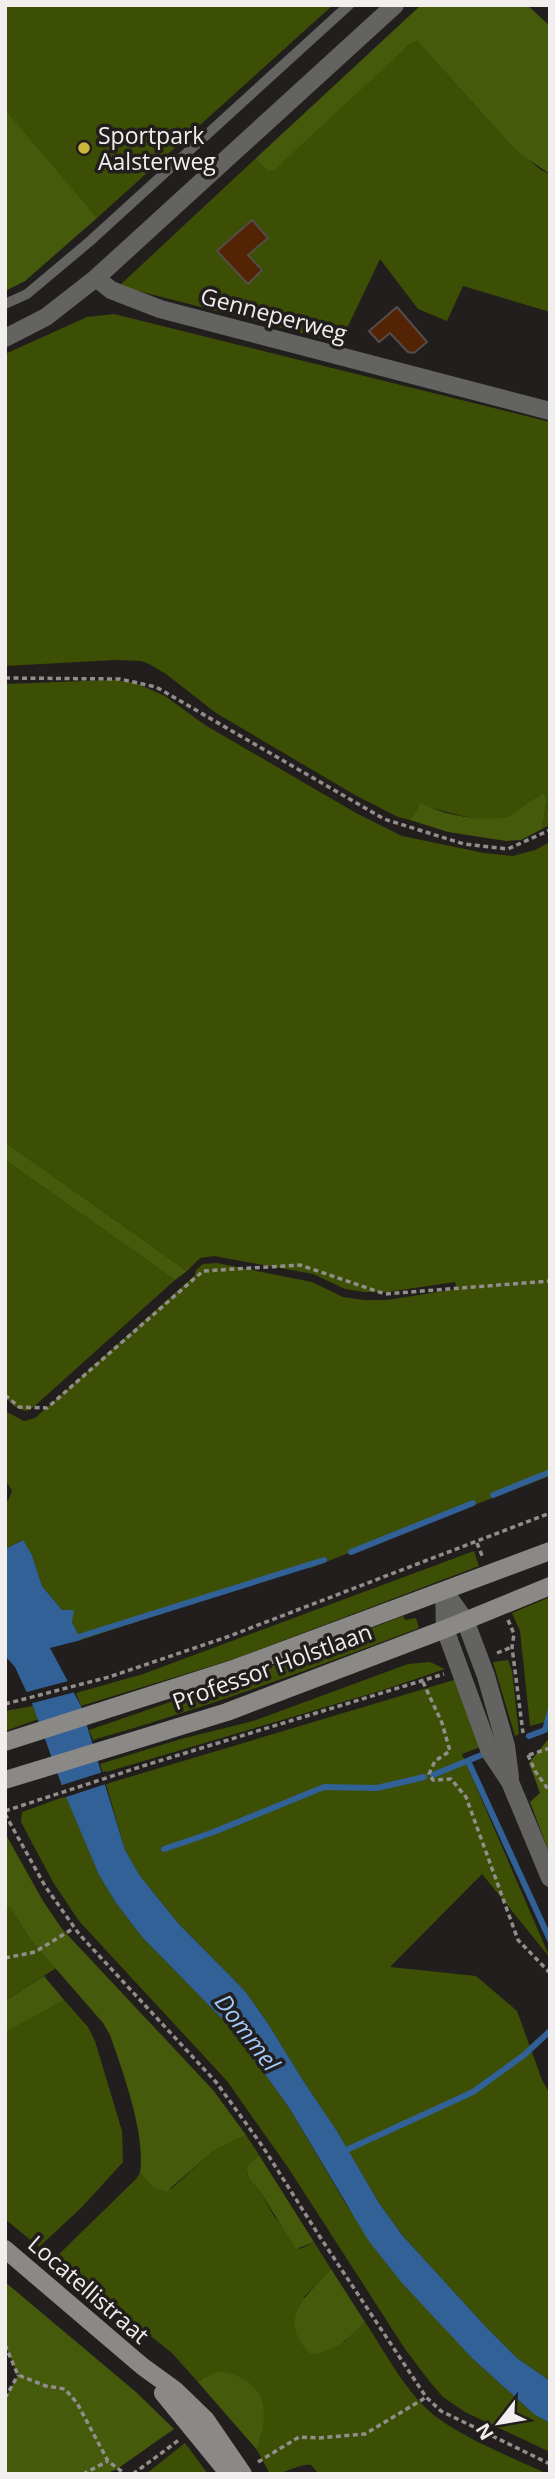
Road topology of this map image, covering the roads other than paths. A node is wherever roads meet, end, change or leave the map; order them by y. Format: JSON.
{"nodes":[{"id":1,"x":349,"y":5,"type":"edge"},
{"id":2,"x":395,"y":5,"type":"edge"},
{"id":3,"x":96,"y":278,"type":"junction"},
{"id":4,"x":5,"y":304,"type":"edge"},
{"id":5,"x":5,"y":338,"type":"edge"},
{"id":6,"x":550,"y":411,"type":"edge"},
{"id":7,"x":550,"y":1551,"type":"edge"},
{"id":8,"x":550,"y":1586,"type":"edge"},
{"id":9,"x":444,"y":1591,"type":"junction"},
{"id":10,"x":465,"y":1620,"type":"junction"},
{"id":11,"x":445,"y":1629,"type":"junction"},
{"id":12,"x":5,"y":1742,"type":"edge"},
{"id":13,"x":5,"y":1780,"type":"edge"},
{"id":14,"x":510,"y":1782,"type":"junction"},
{"id":15,"x":550,"y":1878,"type":"edge"},
{"id":16,"x":5,"y":2249,"type":"edge"},
{"id":17,"x":142,"y":2366,"type":"junction"},
{"id":18,"x":248,"y":2469,"type":"edge"},
{"id":19,"x":229,"y":2474,"type":"edge"}],
"edges":[{"from":1,"to":4,"type":"lane"},
{"from":2,"to":3,"type":"street"},
{"from":3,"to":5,"type":"street"},
{"from":3,"to":6,"type":"street","name":"Genneperweg"},
{"from":7,"to":9,"type":"main road","name":"Professor Holstlaan"},
{"from":8,"to":10,"type":"main road","name":"Professor Holstlaan"},
{"from":9,"to":10,"type":"street"},
{"from":9,"to":11,"type":"street"},
{"from":9,"to":12,"type":"main road","name":"Professor Holstlaan"},
{"from":10,"to":11,"type":"main road","name":"Professor Holstlaan"},
{"from":10,"to":14,"type":"street"},
{"from":11,"to":13,"type":"main road","name":"Professor Holstlaan"},
{"from":11,"to":14,"type":"street"},
{"from":14,"to":15,"type":"street"},
{"from":16,"to":17,"type":"main road","name":"Locatellistraat"},
{"from":17,"to":18,"type":"main road","name":"Locatellistraat"},
{"from":17,"to":19,"type":"main road","name":"Locatellistraat"}]}
